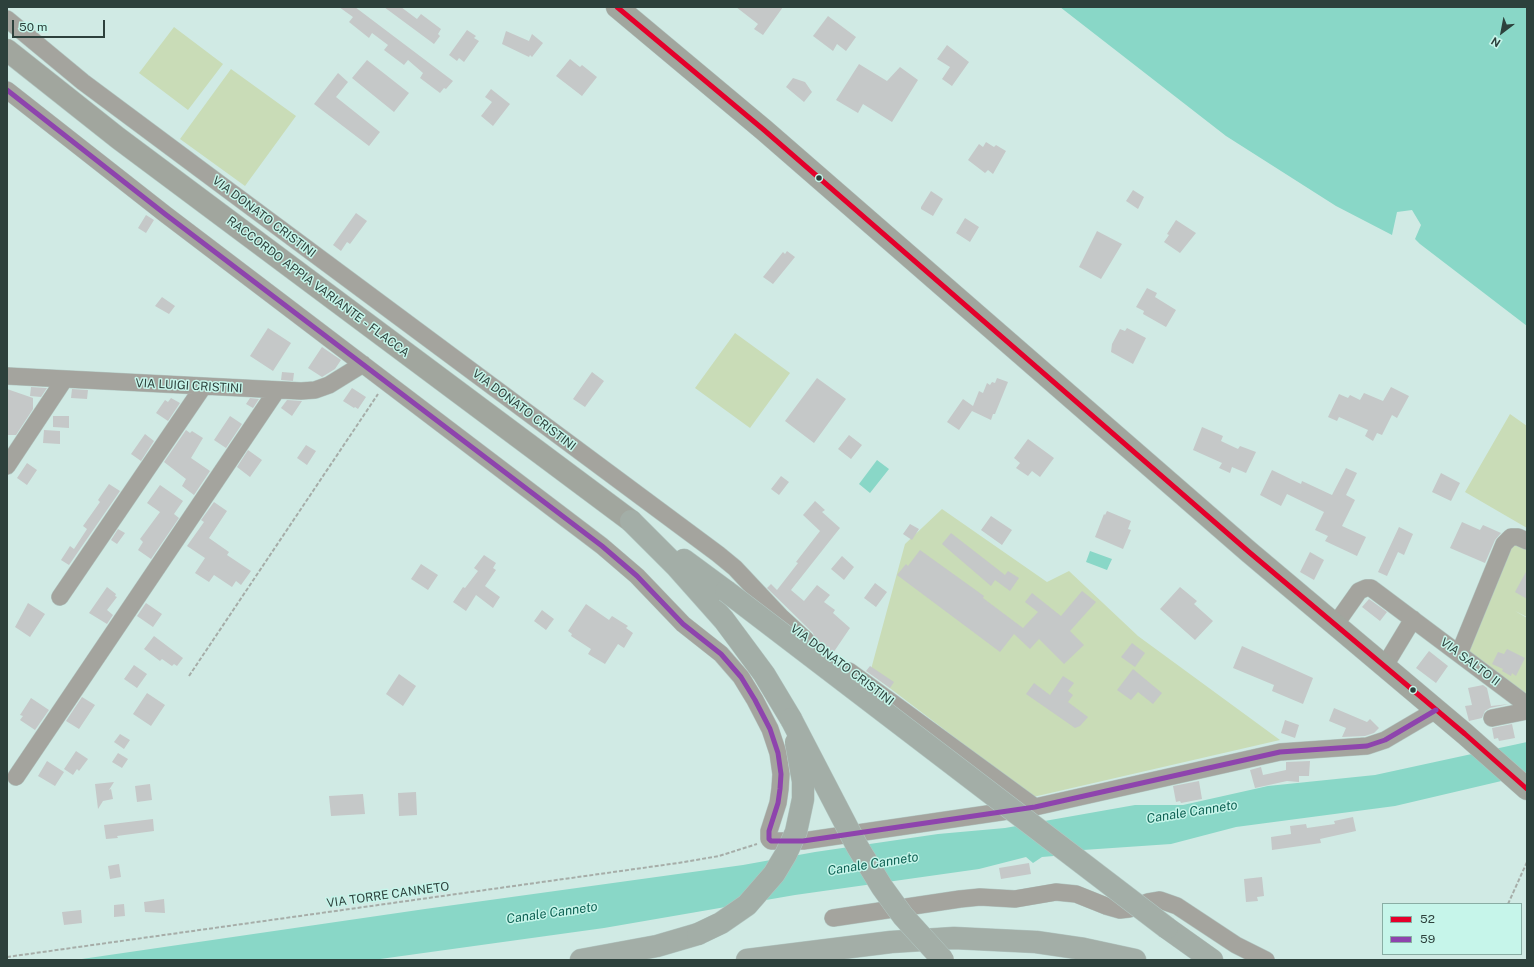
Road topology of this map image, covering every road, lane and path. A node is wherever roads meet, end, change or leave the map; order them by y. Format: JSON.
{"nodes":[{"id":1,"x":617,"y":7,"type":"edge"},
{"id":2,"x":7,"y":19,"type":"edge"},
{"id":3,"x":7,"y":50,"type":"edge"},
{"id":4,"x":7,"y":90,"type":"edge"},
{"id":5,"x":363,"y":364,"type":"junction"},
{"id":6,"x":7,"y":376,"type":"edge"},
{"id":7,"x":64,"y":380,"type":"junction"},
{"id":8,"x":387,"y":382,"type":"junction"},
{"id":9,"x":203,"y":387,"type":"junction"},
{"id":10,"x":277,"y":390,"type":"junction"},
{"id":11,"x":7,"y":466,"type":"edge"},
{"id":12,"x":631,"y":521,"type":"joint"},
{"id":13,"x":1527,"y":542,"type":"edge"},
{"id":14,"x":60,"y":597,"type":"dead end"},
{"id":15,"x":720,"y":600,"type":"junction"},
{"id":16,"x":1414,"y":619,"type":"junction"},
{"id":17,"x":1335,"y":625,"type":"junction"},
{"id":18,"x":1459,"y":654,"type":"junction"},
{"id":19,"x":1384,"y":667,"type":"junction"},
{"id":20,"x":189,"y":676,"type":"dead end"},
{"id":21,"x":1527,"y":705,"type":"edge"},
{"id":22,"x":1436,"y":710,"type":"junction"},
{"id":23,"x":1527,"y":711,"type":"edge"},
{"id":24,"x":1492,"y":718,"type":"dead end"},
{"id":25,"x":791,"y":719,"type":"junction"},
{"id":26,"x":16,"y":777,"type":"dead end"},
{"id":27,"x":1526,"y":788,"type":"edge"},
{"id":28,"x":1035,"y":807,"type":"junction"},
{"id":29,"x":769,"y":839,"type":"junction"},
{"id":30,"x":1527,"y":862,"type":"edge"},
{"id":31,"x":1508,"y":903,"type":"edge"},
{"id":32,"x":833,"y":918,"type":"dead end"},
{"id":33,"x":7,"y":957,"type":"edge"},
{"id":34,"x":581,"y":960,"type":"edge"},
{"id":35,"x":746,"y":960,"type":"edge"},
{"id":36,"x":944,"y":960,"type":"edge"},
{"id":37,"x":1135,"y":960,"type":"edge"},
{"id":38,"x":1212,"y":960,"type":"edge"},
{"id":39,"x":1266,"y":960,"type":"edge"}],
"edges":[{"from":1,"to":17,"type":"main road"},
{"from":2,"to":28,"type":"street","name":"VIA DONATO CRISTINI"},
{"from":3,"to":12,"type":"main road","name":"RACCORDO APPIA VARIANTE - FLACCA"},
{"from":4,"to":5,"type":"street"},
{"from":5,"to":8,"type":"street"},
{"from":5,"to":10,"type":"street","name":"VIA LUIGI CRISTINI"},
{"from":6,"to":7,"type":"street","name":"VIA LUIGI CRISTINI"},
{"from":7,"to":9,"type":"street","name":"VIA LUIGI CRISTINI"},
{"from":7,"to":11,"type":"street"},
{"from":8,"to":20,"type":"path"},
{"from":8,"to":29,"type":"street"},
{"from":9,"to":10,"type":"street","name":"VIA LUIGI CRISTINI"},
{"from":9,"to":14,"type":"street"},
{"from":10,"to":26,"type":"street"},
{"from":12,"to":15,"type":"highway"},
{"from":13,"to":18,"type":"street"},
{"from":15,"to":25,"type":"highway"},
{"from":15,"to":38,"type":"highway","bridge":true},
{"from":16,"to":17,"type":"street","name":"VIA SALTO II"},
{"from":16,"to":18,"type":"street","name":"VIA SALTO II"},
{"from":16,"to":19,"type":"street"},
{"from":17,"to":19,"type":"main road"},
{"from":18,"to":21,"type":"street","name":"VIA SALTO II"},
{"from":19,"to":22,"type":"main road"},
{"from":22,"to":27,"type":"main road"},
{"from":22,"to":28,"type":"street"},
{"from":23,"to":24,"type":"street"},
{"from":25,"to":34,"type":"highway","bridge":true},
{"from":25,"to":36,"type":"highway","bridge":true},
{"from":28,"to":29,"type":"street"},
{"from":29,"to":33,"type":"path","name":"VIA TORRE CANNETO"},
{"from":30,"to":31,"type":"path"},
{"from":32,"to":39,"type":"street"},
{"from":35,"to":37,"type":"highway"}]}
